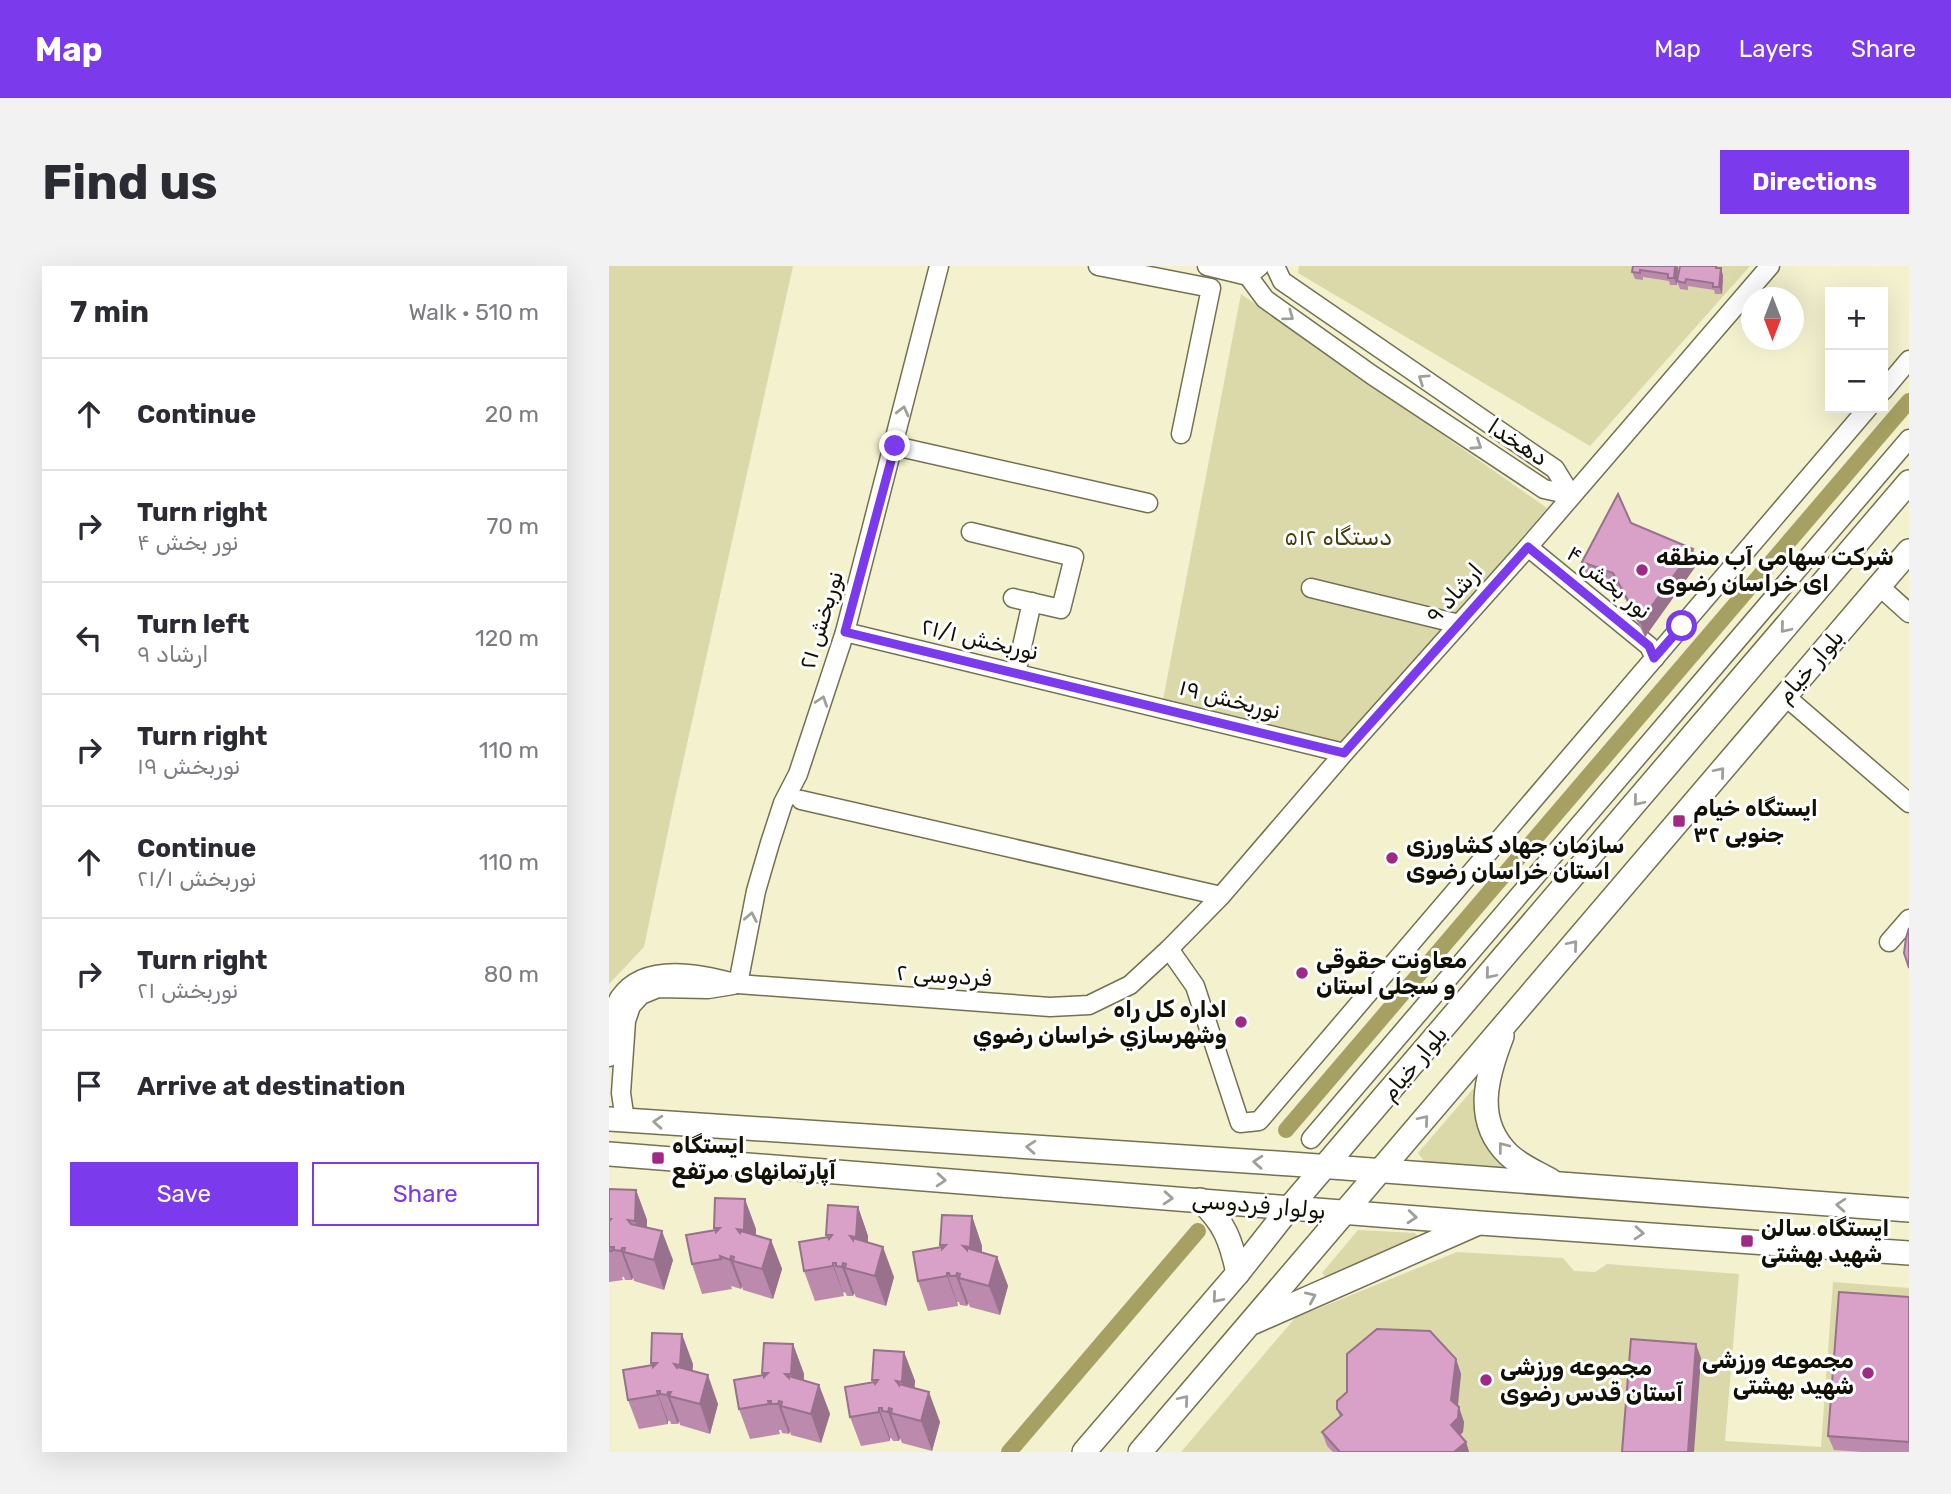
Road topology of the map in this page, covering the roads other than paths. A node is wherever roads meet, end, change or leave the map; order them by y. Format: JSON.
{"nodes":[{"id":1,"x":939,"y":266,"type":"edge"},
{"id":2,"x":1098,"y":266,"type":"edge"},
{"id":3,"x":1207,"y":266,"type":"edge"},
{"id":4,"x":1275,"y":266,"type":"edge"},
{"id":5,"x":1770,"y":266,"type":"edge"},
{"id":6,"x":1251,"y":269,"type":"edge"},
{"id":7,"x":1909,"y":360,"type":"edge"},
{"id":8,"x":1888,"y":385,"type":"edge"},
{"id":9,"x":1864,"y":413,"type":"edge"},
{"id":10,"x":1181,"y":434,"type":"dead end"},
{"id":11,"x":1909,"y":439,"type":"edge"},
{"id":12,"x":895,"y":446,"type":"junction"},
{"id":13,"x":1909,"y":482,"type":"edge"},
{"id":14,"x":1571,"y":495,"type":"junction"},
{"id":15,"x":1148,"y":503,"type":"dead end"},
{"id":16,"x":971,"y":531,"type":"dead end"},
{"id":17,"x":1528,"y":547,"type":"junction"},
{"id":18,"x":1909,"y":551,"type":"edge"},
{"id":19,"x":1879,"y":586,"type":"junction"},
{"id":20,"x":1311,"y":588,"type":"dead end"},
{"id":21,"x":1013,"y":598,"type":"dead end"},
{"id":22,"x":1032,"y":602,"type":"junction"},
{"id":23,"x":1909,"y":613,"type":"edge"},
{"id":24,"x":1459,"y":624,"type":"junction"},
{"id":25,"x":845,"y":632,"type":"junction"},
{"id":26,"x":1654,"y":658,"type":"junction"},
{"id":27,"x":1016,"y":673,"type":"junction"},
{"id":28,"x":1103,"y":693,"type":"joint"},
{"id":29,"x":1785,"y":696,"type":"junction"},
{"id":30,"x":1344,"y":753,"type":"junction"},
{"id":31,"x":801,"y":800,"type":"dead end"},
{"id":32,"x":1909,"y":803,"type":"edge"},
{"id":33,"x":1221,"y":896,"type":"junction"},
{"id":34,"x":1909,"y":919,"type":"edge"},
{"id":35,"x":1889,"y":942,"type":"dead end"},
{"id":36,"x":1169,"y":948,"type":"junction"},
{"id":37,"x":738,"y":984,"type":"junction"},
{"id":38,"x":1512,"y":1016,"type":"junction"},
{"id":39,"x":609,"y":1057,"type":"edge"},
{"id":40,"x":617,"y":1120,"type":"edge"},
{"id":41,"x":1311,"y":1139,"type":"dead end"},
{"id":42,"x":609,"y":1154,"type":"edge"},
{"id":43,"x":1327,"y":1166,"type":"junction"},
{"id":44,"x":1380,"y":1172,"type":"junction"},
{"id":45,"x":1559,"y":1184,"type":"junction"},
{"id":46,"x":1200,"y":1200,"type":"junction"},
{"id":47,"x":1290,"y":1207,"type":"junction"},
{"id":48,"x":1909,"y":1210,"type":"edge"},
{"id":49,"x":1344,"y":1211,"type":"junction"},
{"id":50,"x":1480,"y":1223,"type":"junction"},
{"id":51,"x":1909,"y":1253,"type":"edge"},
{"id":52,"x":1238,"y":1273,"type":"junction"},
{"id":53,"x":1248,"y":1324,"type":"junction"},
{"id":54,"x":1084,"y":1452,"type":"edge"},
{"id":55,"x":1140,"y":1452,"type":"edge"}],
"edges":[{"from":12,"to":1,"type":"street","name":"نوربخش ۲۱","one_way":true},
{"from":2,"to":10,"type":"street"},
{"from":3,"to":6,"type":"street"},
{"from":14,"to":4,"type":"street","name":"دهخدا","one_way":true},
{"from":5,"to":14,"type":"street","name":"ارشاد ۹"},
{"from":6,"to":14,"type":"street","name":"دهخدا","one_way":true},
{"from":7,"to":8,"type":"street"},
{"from":9,"to":26,"type":"street"},
{"from":11,"to":41,"type":"street"},
{"from":12,"to":15,"type":"street"},
{"from":12,"to":25,"type":"street","name":"نوربخش ۲۱"},
{"from":13,"to":43,"type":"main road","name":"بلوار خیام","one_way":true},
{"from":14,"to":17,"type":"street","name":"ارشاد ۹"},
{"from":16,"to":22,"type":"street"},
{"from":17,"to":24,"type":"street","name":"ارشاد ۹"},
{"from":17,"to":26,"type":"street","name":"نور بخش ۴"},
{"from":18,"to":19,"type":"main road","name":"بلوار خیام"},
{"from":19,"to":23,"type":"street"},
{"from":19,"to":29,"type":"main road","name":"بلوار خیام"},
{"from":20,"to":24,"type":"street"},
{"from":21,"to":22,"type":"street"},
{"from":22,"to":27,"type":"street"},
{"from":24,"to":30,"type":"street","name":"ارشاد ۹"},
{"from":25,"to":27,"type":"street","name":"نوربخش ۲۱/۱"},
{"from":37,"to":25,"type":"street","name":"نوربخش ۲۱","one_way":true},
{"from":26,"to":36,"type":"street"},
{"from":27,"to":28,"type":"street","name":"نوربخش ۲۱/۱"},
{"from":28,"to":30,"type":"street","name":"نوربخش ۱۹"},
{"from":29,"to":32,"type":"street"},
{"from":38,"to":29,"type":"main road","name":"بلوار خیام","one_way":true},
{"from":30,"to":33,"type":"street","name":"ارشاد ۹"},
{"from":31,"to":33,"type":"street"},
{"from":33,"to":36,"type":"street","name":"ارشاد ۹"},
{"from":34,"to":35,"type":"street"},
{"from":36,"to":37,"type":"street","name":"فردوسی ۲"},
{"from":37,"to":39,"type":"street","name":"فردوسی ۲"},
{"from":37,"to":40,"type":"street","name":"فردوسی ۲"},
{"from":44,"to":38,"type":"main road","name":"بلوار خیام","one_way":true},
{"from":45,"to":38,"type":"main road","one_way":true},
{"from":43,"to":40,"type":"main road","name":"بولوار فردوسی","one_way":true},
{"from":42,"to":46,"type":"main road","name":"بولوار فردوسی","one_way":true},
{"from":43,"to":44,"type":"main road","name":"بولوار فردوسی"},
{"from":43,"to":47,"type":"main road","name":"بلوار خیام"},
{"from":44,"to":45,"type":"main road","name":"بولوار فردوسی"},
{"from":44,"to":49,"type":"main road","name":"بلوار خیام"},
{"from":48,"to":45,"type":"main road","name":"بولوار فردوسی","one_way":true},
{"from":46,"to":47,"type":"main road","name":"بولوار فردوسی"},
{"from":46,"to":52,"type":"main road"},
{"from":47,"to":49,"type":"main road","name":"بولوار فردوسی"},
{"from":47,"to":52,"type":"main road","name":"بلوار خیام"},
{"from":49,"to":50,"type":"main road","name":"بولوار فردوسی","one_way":true},
{"from":49,"to":53,"type":"main road","name":"بلوار خیام"},
{"from":50,"to":51,"type":"main road","name":"بولوار فردوسی","one_way":true},
{"from":53,"to":50,"type":"main road","one_way":true},
{"from":52,"to":54,"type":"main road","name":"بلوار خیام","one_way":true},
{"from":55,"to":53,"type":"main road","name":"بلوار خیام","one_way":true}]}
